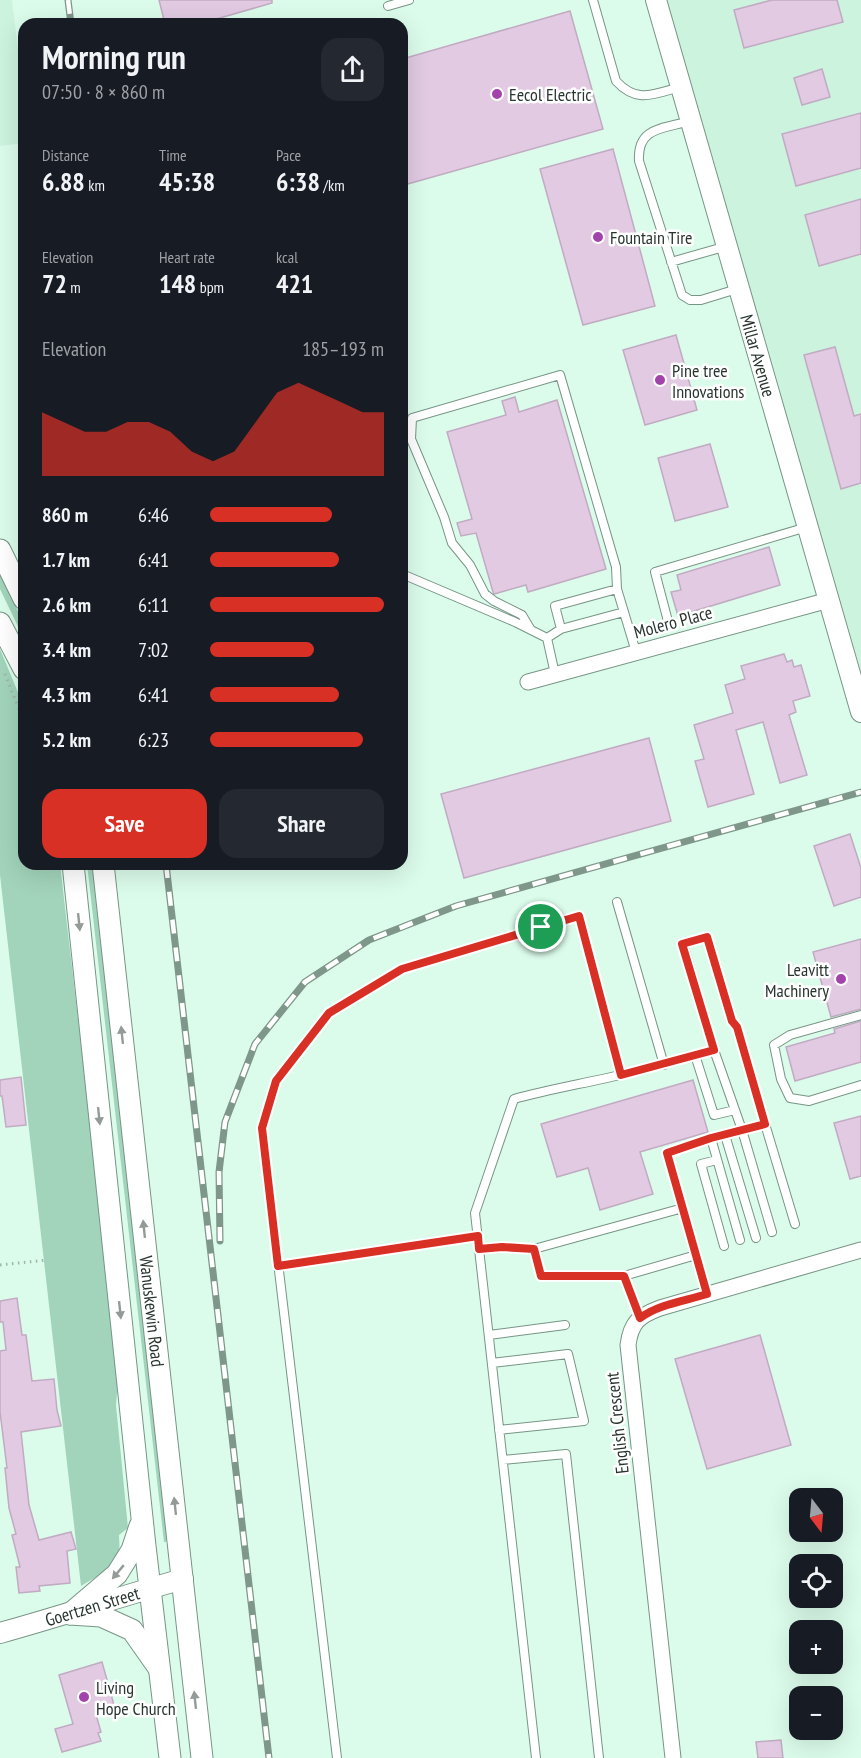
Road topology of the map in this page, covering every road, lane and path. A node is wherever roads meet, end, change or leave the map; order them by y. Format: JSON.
{"nodes":[{"id":1,"x":409,"y":0,"type":"edge"},
{"id":2,"x":593,"y":0,"type":"edge"},
{"id":3,"x":656,"y":0,"type":"edge"},
{"id":4,"x":388,"y":6,"type":"dead end"},
{"id":5,"x":681,"y":86,"type":"junction"},
{"id":6,"x":691,"y":121,"type":"junction"},
{"id":7,"x":727,"y":246,"type":"junction"},
{"id":8,"x":671,"y":262,"type":"junction"},
{"id":9,"x":739,"y":289,"type":"junction"},
{"id":10,"x":808,"y":527,"type":"junction"},
{"id":11,"x":0,"y":550,"type":"edge"},
{"id":12,"x":408,"y":577,"type":"edge"},
{"id":13,"x":18,"y":586,"type":"edge"},
{"id":14,"x":617,"y":589,"type":"junction"},
{"id":15,"x":829,"y":600,"type":"junction"},
{"id":16,"x":624,"y":612,"type":"junction"},
{"id":17,"x":0,"y":623,"type":"edge"},
{"id":18,"x":669,"y":625,"type":"dead end"},
{"id":19,"x":561,"y":629,"type":"junction"},
{"id":20,"x":531,"y":630,"type":"junction"},
{"id":21,"x":547,"y":638,"type":"junction"},
{"id":22,"x":636,"y":652,"type":"junction"},
{"id":23,"x":14,"y":670,"type":"edge"},
{"id":24,"x":555,"y":674,"type":"junction"},
{"id":25,"x":528,"y":682,"type":"dead end"},
{"id":26,"x":18,"y":691,"type":"edge"},
{"id":27,"x":861,"y":712,"type":"edge"},
{"id":28,"x":74,"y":870,"type":"edge"},
{"id":29,"x":104,"y":870,"type":"edge"},
{"id":30,"x":617,"y":902,"type":"dead end"},
{"id":31,"x":861,"y":1015,"type":"edge"},
{"id":32,"x":714,"y":1050,"type":"junction"},
{"id":33,"x":695,"y":1055,"type":"junction"},
{"id":34,"x":664,"y":1065,"type":"junction"},
{"id":35,"x":621,"y":1075,"type":"junction"},
{"id":36,"x":861,"y":1085,"type":"edge"},
{"id":37,"x":735,"y":1110,"type":"junction"},
{"id":38,"x":765,"y":1124,"type":"junction"},
{"id":39,"x":742,"y":1130,"type":"junction"},
{"id":40,"x":725,"y":1135,"type":"junction"},
{"id":41,"x":711,"y":1138,"type":"junction"},
{"id":42,"x":717,"y":1160,"type":"junction"},
{"id":43,"x":683,"y":1208,"type":"junction"},
{"id":44,"x":795,"y":1224,"type":"dead end"},
{"id":45,"x":772,"y":1232,"type":"dead end"},
{"id":46,"x":478,"y":1236,"type":"junction"},
{"id":47,"x":756,"y":1238,"type":"dead end"},
{"id":48,"x":740,"y":1240,"type":"dead end"},
{"id":49,"x":724,"y":1246,"type":"dead end"},
{"id":50,"x":479,"y":1249,"type":"junction"},
{"id":51,"x":534,"y":1249,"type":"junction"},
{"id":52,"x":861,"y":1250,"type":"edge"},
{"id":53,"x":696,"y":1255,"type":"junction"},
{"id":54,"x":47,"y":1260,"type":"dead end"},
{"id":55,"x":0,"y":1265,"type":"edge"},
{"id":56,"x":278,"y":1266,"type":"junction"},
{"id":57,"x":624,"y":1276,"type":"junction"},
{"id":58,"x":707,"y":1294,"type":"junction"},
{"id":59,"x":640,"y":1318,"type":"junction"},
{"id":60,"x":565,"y":1325,"type":"dead end"},
{"id":61,"x":489,"y":1335,"type":"junction"},
{"id":62,"x":492,"y":1363,"type":"junction"},
{"id":63,"x":499,"y":1430,"type":"junction"},
{"id":64,"x":503,"y":1460,"type":"junction"},
{"id":65,"x":143,"y":1520,"type":"junction"},
{"id":66,"x":183,"y":1579,"type":"junction"},
{"id":67,"x":150,"y":1588,"type":"junction"},
{"id":68,"x":70,"y":1614,"type":"junction"},
{"id":69,"x":0,"y":1633,"type":"edge"},
{"id":70,"x":160,"y":1669,"type":"junction"},
{"id":71,"x":170,"y":1758,"type":"edge"},
{"id":72,"x":202,"y":1758,"type":"edge"},
{"id":73,"x":337,"y":1758,"type":"edge"},
{"id":74,"x":536,"y":1758,"type":"edge"},
{"id":75,"x":599,"y":1758,"type":"edge"},
{"id":76,"x":673,"y":1758,"type":"edge"}],
"edges":[{"from":1,"to":4,"type":"lane"},
{"from":2,"to":5,"type":"lane"},
{"from":3,"to":5,"type":"street","name":"Millar Avenue"},
{"from":5,"to":6,"type":"street","name":"Millar Avenue"},
{"from":6,"to":7,"type":"street","name":"Millar Avenue"},
{"from":6,"to":8,"type":"lane"},
{"from":7,"to":8,"type":"lane"},
{"from":7,"to":9,"type":"street","name":"Millar Avenue"},
{"from":8,"to":9,"type":"lane"},
{"from":9,"to":10,"type":"street","name":"Millar Avenue"},
{"from":10,"to":15,"type":"street","name":"Millar Avenue"},
{"from":10,"to":18,"type":"lane"},
{"from":11,"to":13,"type":"main road"},
{"from":12,"to":20,"type":"lane"},
{"from":14,"to":16,"type":"lane"},
{"from":14,"to":19,"type":"lane"},
{"from":14,"to":20,"type":"lane"},
{"from":15,"to":22,"type":"street","name":"Molero Place"},
{"from":15,"to":27,"type":"street","name":"Millar Avenue"},
{"from":16,"to":19,"type":"lane"},
{"from":16,"to":22,"type":"lane"},
{"from":17,"to":23,"type":"main road"},
{"from":19,"to":21,"type":"lane"},
{"from":20,"to":21,"type":"lane"},
{"from":21,"to":24,"type":"lane"},
{"from":22,"to":24,"type":"street","name":"Molero Place"},
{"from":23,"to":26,"type":"path"},
{"from":24,"to":25,"type":"street","name":"Molero Place"},
{"from":28,"to":65,"type":"main road","name":"Wanuskewin Road","one_way":true},
{"from":66,"to":29,"type":"main road","name":"Wanuskewin Road","one_way":true},
{"from":30,"to":34,"type":"lane"},
{"from":31,"to":36,"type":"lane"},
{"from":32,"to":33,"type":"lane"},
{"from":32,"to":37,"type":"lane"},
{"from":32,"to":38,"type":"lane"},
{"from":33,"to":34,"type":"lane"},
{"from":33,"to":37,"type":"lane"},
{"from":34,"to":35,"type":"lane"},
{"from":35,"to":46,"type":"lane"},
{"from":35,"to":56,"type":"lane"},
{"from":37,"to":39,"type":"lane"},
{"from":38,"to":39,"type":"lane"},
{"from":38,"to":44,"type":"lane"},
{"from":39,"to":40,"type":"lane"},
{"from":39,"to":45,"type":"lane"},
{"from":40,"to":41,"type":"lane"},
{"from":40,"to":47,"type":"lane"},
{"from":41,"to":42,"type":"lane"},
{"from":41,"to":43,"type":"lane"},
{"from":42,"to":48,"type":"lane"},
{"from":42,"to":49,"type":"lane"},
{"from":43,"to":51,"type":"lane"},
{"from":43,"to":53,"type":"lane"},
{"from":46,"to":50,"type":"lane"},
{"from":46,"to":56,"type":"lane"},
{"from":50,"to":51,"type":"lane"},
{"from":50,"to":61,"type":"lane"},
{"from":51,"to":57,"type":"lane"},
{"from":52,"to":58,"type":"street"},
{"from":53,"to":57,"type":"lane"},
{"from":53,"to":58,"type":"lane"},
{"from":54,"to":55,"type":"path"},
{"from":56,"to":73,"type":"lane"},
{"from":57,"to":59,"type":"lane"},
{"from":58,"to":59,"type":"street"},
{"from":59,"to":76,"type":"street","name":"English Crescent"},
{"from":60,"to":61,"type":"lane"},
{"from":61,"to":62,"type":"lane"},
{"from":62,"to":63,"type":"lane"},
{"from":62,"to":63,"type":"lane"},
{"from":63,"to":64,"type":"lane"},
{"from":64,"to":74,"type":"lane"},
{"from":64,"to":75,"type":"lane"},
{"from":65,"to":67,"type":"main road","name":"Wanuskewin Road"},
{"from":65,"to":68,"type":"main road","one_way":true},
{"from":66,"to":67,"type":"street","name":"Goertzen Street"},
{"from":72,"to":66,"type":"main road","name":"Wanuskewin Road","one_way":true},
{"from":67,"to":68,"type":"street","name":"Goertzen Street"},
{"from":67,"to":70,"type":"main road","name":"Wanuskewin Road"},
{"from":68,"to":69,"type":"street","name":"Goertzen Street"},
{"from":68,"to":70,"type":"main road"},
{"from":70,"to":71,"type":"main road","name":"Wanuskewin Road"}]}
